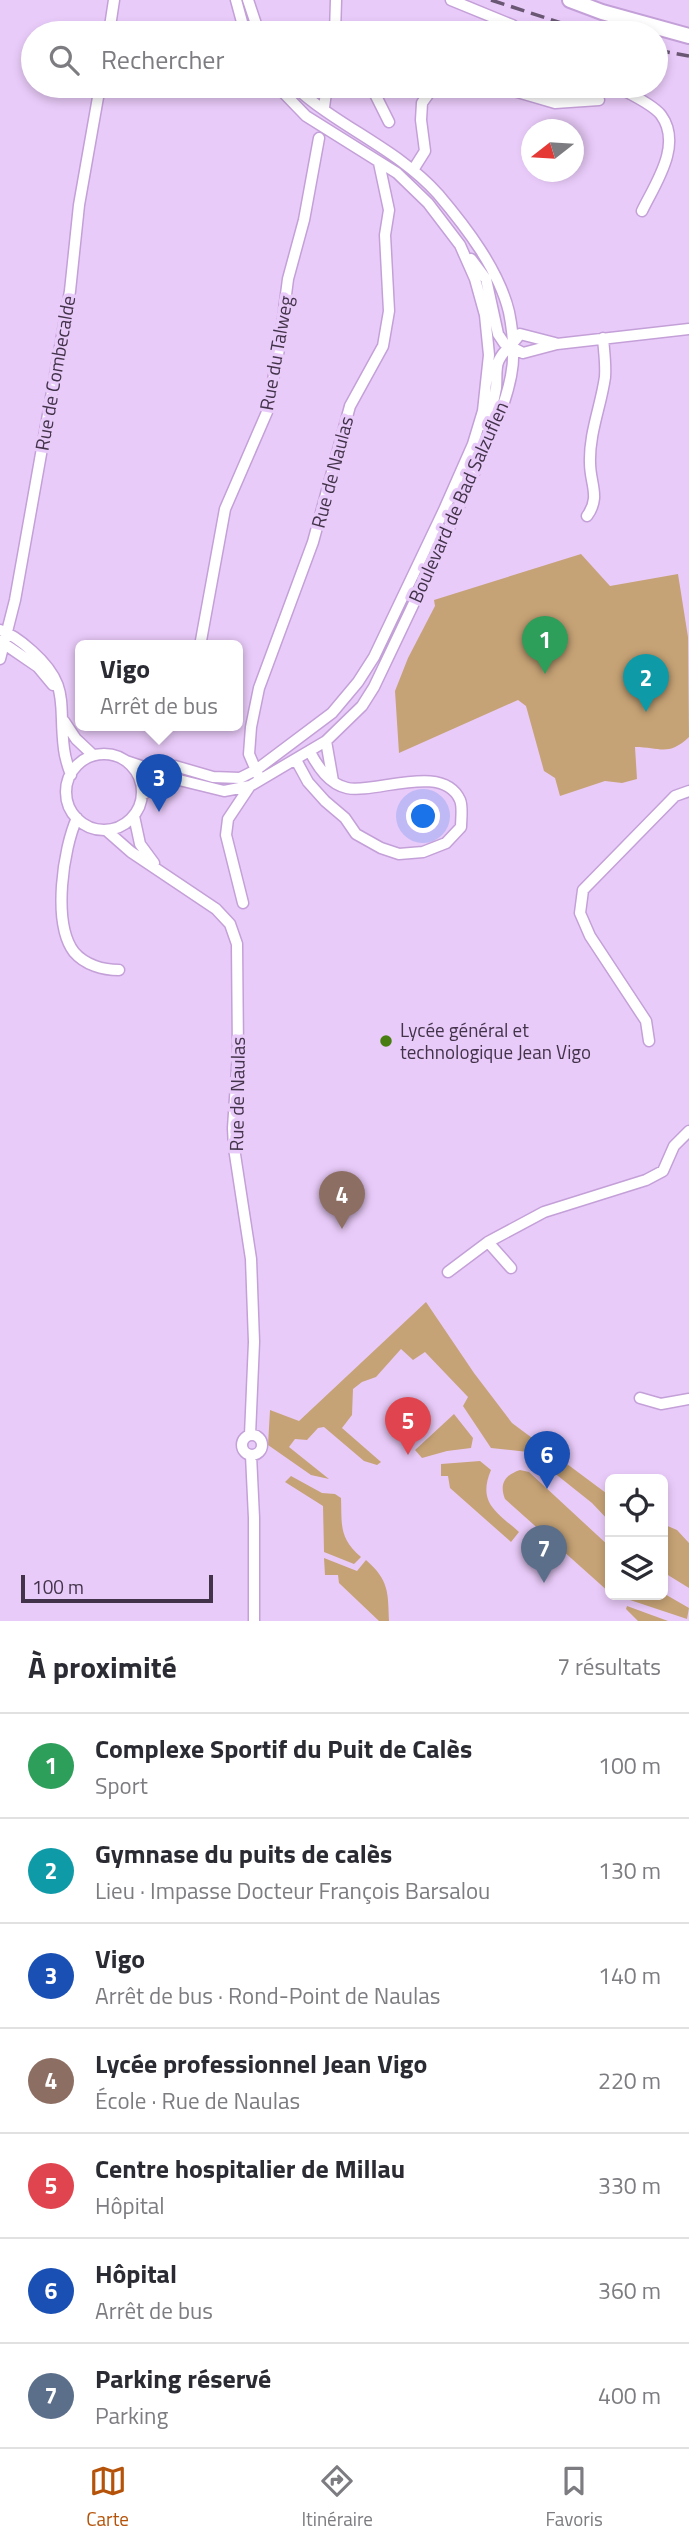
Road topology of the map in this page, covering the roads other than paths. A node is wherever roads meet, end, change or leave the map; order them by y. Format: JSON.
{"nodes":[{"id":1,"x":114,"y":0,"type":"edge"},
{"id":2,"x":236,"y":0,"type":"edge"},
{"id":3,"x":248,"y":0,"type":"edge"},
{"id":4,"x":336,"y":0,"type":"edge"},
{"id":5,"x":451,"y":0,"type":"edge"},
{"id":6,"x":570,"y":0,"type":"edge"},
{"id":7,"x":111,"y":21,"type":"edge"},
{"id":8,"x":242,"y":21,"type":"edge"},
{"id":9,"x":255,"y":21,"type":"edge"},
{"id":10,"x":337,"y":21,"type":"edge"},
{"id":11,"x":502,"y":21,"type":"edge"},
{"id":12,"x":635,"y":21,"type":"edge"},
{"id":13,"x":668,"y":30,"type":"edge"},
{"id":14,"x":689,"y":36,"type":"edge"},
{"id":15,"x":98,"y":98,"type":"edge"},
{"id":16,"x":289,"y":98,"type":"edge"},
{"id":17,"x":307,"y":98,"type":"edge"},
{"id":18,"x":325,"y":98,"type":"edge"},
{"id":19,"x":377,"y":98,"type":"edge"},
{"id":20,"x":426,"y":98,"type":"edge"},
{"id":21,"x":538,"y":98,"type":"edge"},
{"id":22,"x":635,"y":98,"type":"edge"},
{"id":23,"x":599,"y":100,"type":"dead end"},
{"id":24,"x":324,"y":107,"type":"dead end"},
{"id":25,"x":389,"y":122,"type":"dead end"},
{"id":26,"x":319,"y":138,"type":"dead end"},
{"id":27,"x":379,"y":163,"type":"junction"},
{"id":28,"x":413,"y":170,"type":"junction"},
{"id":29,"x":642,"y":211,"type":"dead end"},
{"id":30,"x":460,"y":245,"type":"junction"},
{"id":31,"x":689,"y":328,"type":"edge"},
{"id":32,"x":603,"y":338,"type":"junction"},
{"id":33,"x":513,"y":346,"type":"junction"},
{"id":34,"x":472,"y":444,"type":"junction"},
{"id":35,"x":587,"y":516,"type":"dead end"},
{"id":36,"x":3,"y":637,"type":"edge"},
{"id":37,"x":201,"y":640,"type":"edge"},
{"id":38,"x":18,"y":652,"type":"junction"},
{"id":39,"x":0,"y":661,"type":"edge"},
{"id":40,"x":61,"y":700,"type":"junction"},
{"id":41,"x":64,"y":720,"type":"junction"},
{"id":42,"x":326,"y":741,"type":"junction"},
{"id":43,"x":310,"y":752,"type":"junction"},
{"id":44,"x":93,"y":755,"type":"junction"},
{"id":45,"x":296,"y":760,"type":"junction"},
{"id":46,"x":127,"y":761,"type":"junction"},
{"id":47,"x":71,"y":775,"type":"junction"},
{"id":48,"x":258,"y":775,"type":"junction"},
{"id":49,"x":333,"y":782,"type":"junction"},
{"id":50,"x":250,"y":786,"type":"junction"},
{"id":51,"x":689,"y":791,"type":"edge"},
{"id":52,"x":142,"y":795,"type":"junction"},
{"id":53,"x":134,"y":816,"type":"junction"},
{"id":54,"x":78,"y":818,"type":"junction"},
{"id":55,"x":106,"y":830,"type":"junction"},
{"id":56,"x":161,"y":871,"type":"junction"},
{"id":57,"x":243,"y":903,"type":"dead end"},
{"id":58,"x":119,"y":970,"type":"dead end"},
{"id":59,"x":649,"y":1041,"type":"dead end"},
{"id":60,"x":689,"y":1131,"type":"edge"},
{"id":61,"x":488,"y":1242,"type":"junction"},
{"id":62,"x":511,"y":1268,"type":"dead end"},
{"id":63,"x":448,"y":1272,"type":"dead end"},
{"id":64,"x":640,"y":1398,"type":"dead end"},
{"id":65,"x":689,"y":1399,"type":"edge"},
{"id":66,"x":250,"y":1435,"type":"junction"},
{"id":67,"x":251,"y":1455,"type":"junction"},
{"id":68,"x":254,"y":1621,"type":"edge"}],
"edges":[{"from":1,"to":7,"type":"street"},
{"from":2,"to":8,"type":"street"},
{"from":3,"to":9,"type":"street"},
{"from":4,"to":10,"type":"street"},
{"from":5,"to":11,"type":"street"},
{"from":6,"to":12,"type":"main road"},
{"from":13,"to":14,"type":"main road"},
{"from":15,"to":36,"type":"street","name":"Rue de Combecalde"},
{"from":16,"to":27,"type":"street","name":"Boulevard de Bad Salzuflen"},
{"from":17,"to":28,"type":"street","name":"Boulevard de Bad Salzuflen"},
{"from":18,"to":24,"type":"street"},
{"from":19,"to":25,"type":"street"},
{"from":20,"to":28,"type":"street"},
{"from":21,"to":23,"type":"street"},
{"from":22,"to":29,"type":"street"},
{"from":26,"to":37,"type":"street","name":"Rue du Talweg"},
{"from":27,"to":30,"type":"street","name":"Boulevard de Bad Salzuflen"},
{"from":27,"to":48,"type":"street","name":"Rue de Naulas"},
{"from":28,"to":33,"type":"street","name":"Boulevard de Bad Salzuflen"},
{"from":30,"to":33,"type":"street"},
{"from":30,"to":34,"type":"street","name":"Boulevard de Bad Salzuflen"},
{"from":31,"to":32,"type":"street"},
{"from":32,"to":33,"type":"street"},
{"from":32,"to":35,"type":"street"},
{"from":33,"to":34,"type":"street"},
{"from":33,"to":42,"type":"street","name":"Boulevard de Bad Salzuflen"},
{"from":34,"to":48,"type":"street","name":"Boulevard de Bad Salzuflen"},
{"from":36,"to":38,"type":"street"},
{"from":36,"to":39,"type":"street","name":"Rue de Combecalde"},
{"from":36,"to":40,"type":"street"},
{"from":38,"to":39,"type":"street","name":"Rue de Combecalde"},
{"from":38,"to":40,"type":"street"},
{"from":40,"to":41,"type":"street"},
{"from":41,"to":44,"type":"street"},
{"from":41,"to":47,"type":"street"},
{"from":42,"to":43,"type":"street","name":"Boulevard de Bad Salzuflen"},
{"from":42,"to":49,"type":"street"},
{"from":43,"to":45,"type":"street","name":"Boulevard de Bad Salzuflen"},
{"from":43,"to":49,"type":"street"},
{"from":44,"to":46,"type":"street"},
{"from":44,"to":47,"type":"street"},
{"from":45,"to":48,"type":"street","name":"Boulevard de Bad Salzuflen"},
{"from":45,"to":49,"type":"street"},
{"from":46,"to":48,"type":"street","name":"Boulevard de Bad Salzuflen"},
{"from":46,"to":52,"type":"street"},
{"from":47,"to":54,"type":"street"},
{"from":48,"to":50,"type":"street","name":"Boulevard de Bad Salzuflen"},
{"from":50,"to":52,"type":"street"},
{"from":50,"to":57,"type":"street"},
{"from":51,"to":59,"type":"street"},
{"from":52,"to":53,"type":"street"},
{"from":53,"to":55,"type":"street"},
{"from":53,"to":56,"type":"street","name":"Rue de Naulas"},
{"from":54,"to":55,"type":"street"},
{"from":54,"to":58,"type":"street"},
{"from":55,"to":56,"type":"street","name":"Rue de Naulas"},
{"from":56,"to":66,"type":"street","name":"Rue de Naulas"},
{"from":60,"to":61,"type":"street"},
{"from":61,"to":62,"type":"street"},
{"from":61,"to":63,"type":"street"},
{"from":64,"to":65,"type":"street"},
{"from":66,"to":67,"type":"street"},
{"from":66,"to":67,"type":"street"},
{"from":67,"to":68,"type":"street"}]}
